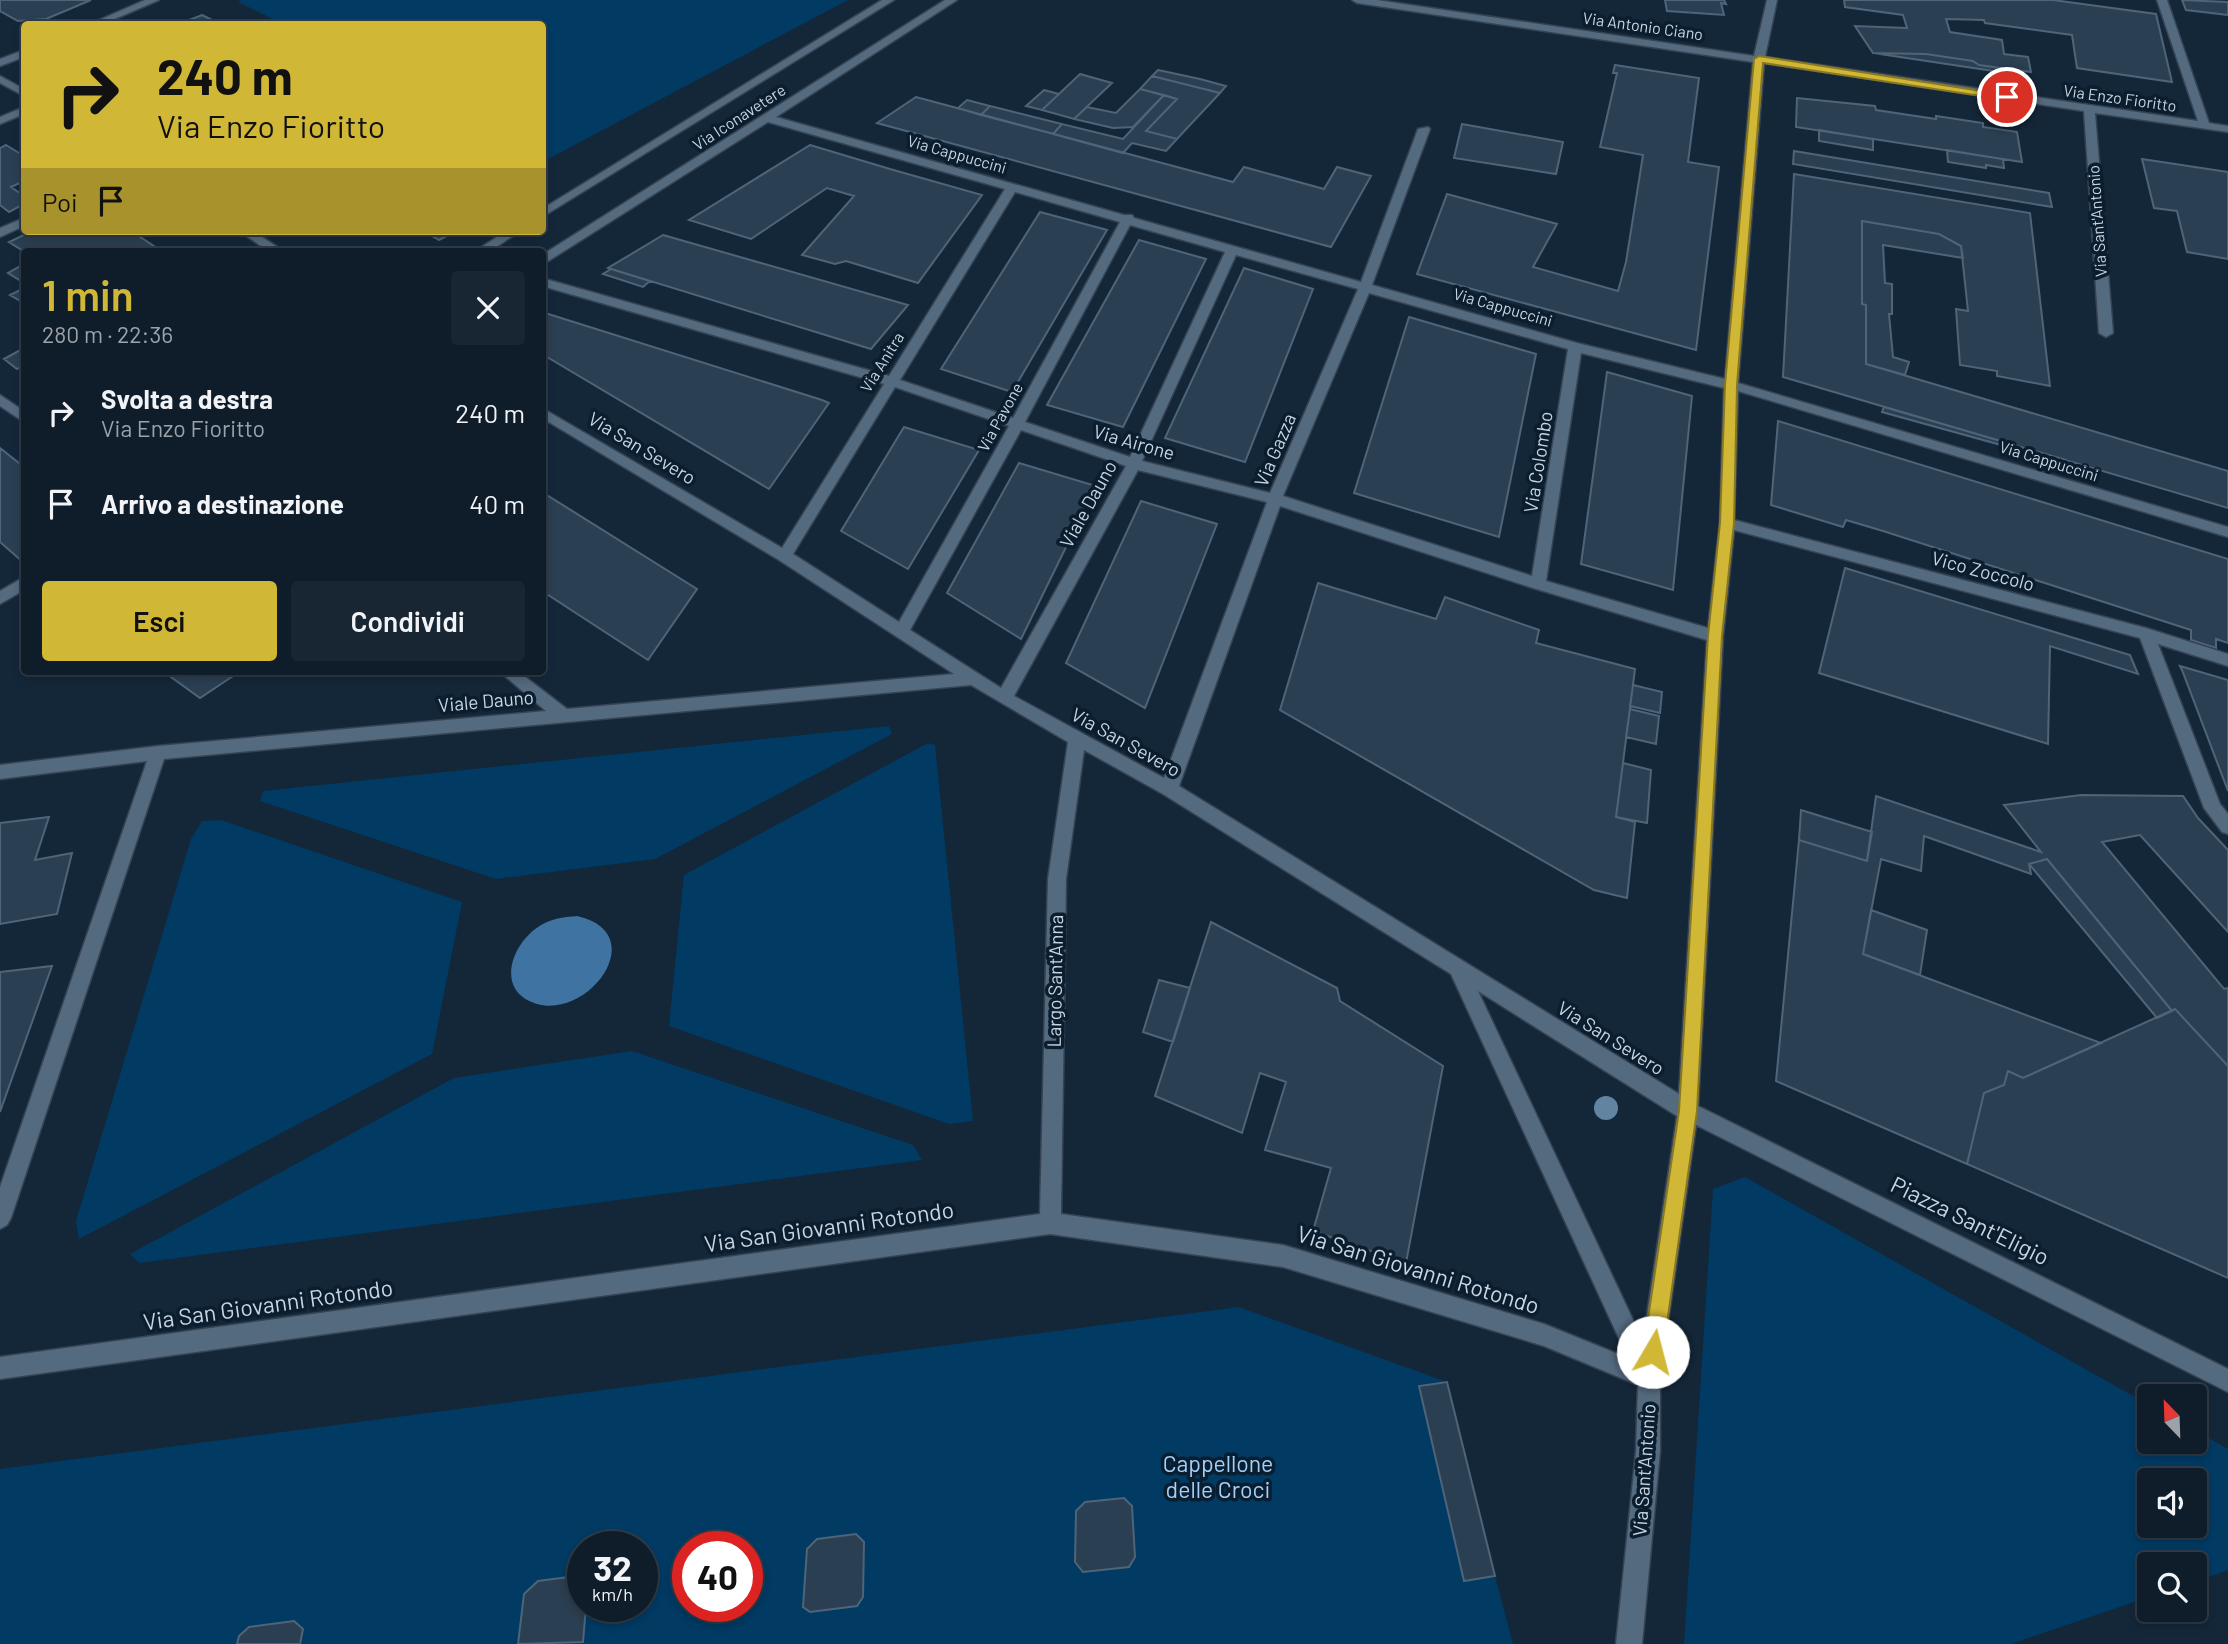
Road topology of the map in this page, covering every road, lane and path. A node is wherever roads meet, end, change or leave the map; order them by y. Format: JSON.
{"nodes":[{"id":1,"x":154,"y":0,"type":"edge"},
{"id":2,"x":889,"y":0,"type":"edge"},
{"id":3,"x":952,"y":0,"type":"edge"},
{"id":4,"x":1357,"y":0,"type":"edge"},
{"id":5,"x":1772,"y":0,"type":"edge"},
{"id":6,"x":2162,"y":0,"type":"edge"},
{"id":7,"x":102,"y":21,"type":"edge"},
{"id":8,"x":21,"y":54,"type":"edge"},
{"id":9,"x":1759,"y":59,"type":"junction"},
{"id":10,"x":0,"y":63,"type":"edge"},
{"id":11,"x":0,"y":79,"type":"edge"},
{"id":12,"x":21,"y":91,"type":"edge"},
{"id":13,"x":2089,"y":110,"type":"junction"},
{"id":14,"x":21,"y":111,"type":"edge"},
{"id":15,"x":767,"y":118,"type":"junction"},
{"id":16,"x":0,"y":121,"type":"edge"},
{"id":17,"x":2205,"y":126,"type":"junction"},
{"id":18,"x":1423,"y":129,"type":"dead end"},
{"id":19,"x":2228,"y":130,"type":"edge"},
{"id":20,"x":1012,"y":188,"type":"junction"},
{"id":21,"x":546,"y":212,"type":"edge"},
{"id":22,"x":1128,"y":219,"type":"junction"},
{"id":23,"x":21,"y":223,"type":"edge"},
{"id":24,"x":0,"y":233,"type":"edge"},
{"id":25,"x":251,"y":235,"type":"edge"},
{"id":26,"x":508,"y":235,"type":"edge"},
{"id":27,"x":273,"y":248,"type":"edge"},
{"id":28,"x":486,"y":248,"type":"edge"},
{"id":29,"x":1232,"y":249,"type":"junction"},
{"id":30,"x":546,"y":258,"type":"edge"},
{"id":31,"x":546,"y":283,"type":"edge"},
{"id":32,"x":1366,"y":285,"type":"junction"},
{"id":33,"x":2106,"y":332,"type":"dead end"},
{"id":34,"x":1576,"y":346,"type":"junction"},
{"id":35,"x":890,"y":380,"type":"junction"},
{"id":36,"x":1731,"y":385,"type":"junction"},
{"id":37,"x":0,"y":399,"type":"edge"},
{"id":38,"x":546,"y":414,"type":"edge"},
{"id":39,"x":21,"y":416,"type":"edge"},
{"id":40,"x":1016,"y":426,"type":"junction"},
{"id":41,"x":1135,"y":464,"type":"junction"},
{"id":42,"x":1275,"y":499,"type":"junction"},
{"id":43,"x":1727,"y":523,"type":"junction"},
{"id":44,"x":2228,"y":532,"type":"edge"},
{"id":45,"x":784,"y":556,"type":"junction"},
{"id":46,"x":1538,"y":584,"type":"junction"},
{"id":47,"x":21,"y":585,"type":"edge"},
{"id":48,"x":0,"y":598,"type":"edge"},
{"id":49,"x":901,"y":632,"type":"junction"},
{"id":50,"x":2146,"y":634,"type":"junction"},
{"id":51,"x":1715,"y":636,"type":"junction"},
{"id":52,"x":2228,"y":660,"type":"edge"},
{"id":53,"x":512,"y":675,"type":"edge"},
{"id":54,"x":976,"y":678,"type":"junction"},
{"id":55,"x":1004,"y":698,"type":"junction"},
{"id":56,"x":563,"y":715,"type":"junction"},
{"id":57,"x":1077,"y":740,"type":"junction"},
{"id":58,"x":158,"y":752,"type":"junction"},
{"id":59,"x":0,"y":772,"type":"edge"},
{"id":60,"x":1169,"y":789,"type":"junction"},
{"id":61,"x":2228,"y":827,"type":"edge"},
{"id":62,"x":1458,"y":969,"type":"junction"},
{"id":63,"x":1688,"y":1111,"type":"junction"},
{"id":64,"x":0,"y":1218,"type":"edge"},
{"id":65,"x":1050,"y":1223,"type":"junction"},
{"id":66,"x":0,"y":1368,"type":"edge"},
{"id":67,"x":1649,"y":1378,"type":"junction"},
{"id":68,"x":2228,"y":1381,"type":"edge"},
{"id":69,"x":1629,"y":1644,"type":"edge"}],
"edges":[{"from":1,"to":7,"type":"street"},
{"from":2,"to":21,"type":"street","name":"Via Iconavetere"},
{"from":3,"to":15,"type":"street","name":"Via Iconavetere"},
{"from":4,"to":9,"type":"street","name":"Via Antonio Ciano"},
{"from":5,"to":9,"type":"street","name":"Via Sant'Antonio"},
{"from":6,"to":17,"type":"street"},
{"from":8,"to":10,"type":"street"},
{"from":9,"to":13,"type":"street","name":"Via Enzo Fioritto"},
{"from":9,"to":36,"type":"street","name":"Via Sant'Antonio"},
{"from":11,"to":12,"type":"street"},
{"from":13,"to":17,"type":"street","name":"Via Enzo Fioritto"},
{"from":13,"to":33,"type":"street","name":"Via Sant'Antonio"},
{"from":14,"to":16,"type":"street"},
{"from":15,"to":20,"type":"street","name":"Via Cappuccini"},
{"from":15,"to":30,"type":"street","name":"Via Iconavetere"},
{"from":17,"to":19,"type":"street","name":"Via Enzo Fioritto"},
{"from":18,"to":32,"type":"street","name":"Via Gazza"},
{"from":20,"to":22,"type":"street","name":"Via Cappuccini"},
{"from":20,"to":35,"type":"street","name":"Via Anitra"},
{"from":22,"to":29,"type":"street","name":"Via Cappuccini"},
{"from":22,"to":40,"type":"street","name":"Via Pavone"},
{"from":23,"to":24,"type":"street"},
{"from":25,"to":27,"type":"street"},
{"from":26,"to":28,"type":"street"},
{"from":29,"to":32,"type":"street","name":"Via Cappuccini"},
{"from":29,"to":41,"type":"street","name":"Viale Dauno"},
{"from":31,"to":35,"type":"street","name":"Via Airone"},
{"from":32,"to":34,"type":"street","name":"Via Cappuccini"},
{"from":32,"to":42,"type":"street","name":"Via Gazza"},
{"from":34,"to":36,"type":"street","name":"Via Cappuccini"},
{"from":34,"to":46,"type":"street","name":"Via Colombo"},
{"from":35,"to":40,"type":"street","name":"Via Airone"},
{"from":35,"to":45,"type":"street","name":"Via Anitra"},
{"from":36,"to":43,"type":"street","name":"Via Sant'Antonio"},
{"from":36,"to":44,"type":"street","name":"Via Cappuccini"},
{"from":37,"to":39,"type":"street"},
{"from":38,"to":45,"type":"street","name":"Via San Severo"},
{"from":40,"to":41,"type":"street","name":"Via Airone"},
{"from":40,"to":49,"type":"street","name":"Via Pavone"},
{"from":41,"to":42,"type":"street","name":"Via Airone"},
{"from":41,"to":55,"type":"street","name":"Viale Dauno"},
{"from":42,"to":46,"type":"street","name":"Via Airone"},
{"from":42,"to":60,"type":"street","name":"Via Gazza"},
{"from":43,"to":50,"type":"street","name":"Vico Zoccolo"},
{"from":43,"to":51,"type":"street","name":"Via Sant'Antonio"},
{"from":45,"to":49,"type":"street","name":"Via San Severo"},
{"from":46,"to":51,"type":"street","name":"Via Airone"},
{"from":47,"to":48,"type":"street"},
{"from":49,"to":54,"type":"street","name":"Via San Severo"},
{"from":50,"to":52,"type":"street","name":"Vico Zoccolo"},
{"from":50,"to":61,"type":"street"},
{"from":51,"to":63,"type":"street","name":"Via Sant'Antonio"},
{"from":53,"to":56,"type":"street"},
{"from":54,"to":55,"type":"street","name":"Via San Severo"},
{"from":54,"to":56,"type":"street","name":"Viale Dauno"},
{"from":55,"to":57,"type":"street","name":"Via San Severo"},
{"from":56,"to":58,"type":"street","name":"Viale Dauno"},
{"from":57,"to":60,"type":"street","name":"Via San Severo"},
{"from":57,"to":65,"type":"street","name":"Largo Sant'Anna"},
{"from":58,"to":59,"type":"street","name":"Viale Dauno"},
{"from":58,"to":64,"type":"street"},
{"from":60,"to":62,"type":"street","name":"Via San Severo"},
{"from":62,"to":63,"type":"street","name":"Via San Severo"},
{"from":62,"to":67,"type":"street"},
{"from":63,"to":67,"type":"street","name":"Via Sant'Antonio"},
{"from":63,"to":68,"type":"street","name":"Piazza Sant'Eligio"},
{"from":65,"to":66,"type":"street","name":"Via San Giovanni Rotondo"},
{"from":65,"to":67,"type":"street","name":"Via San Giovanni Rotondo"},
{"from":67,"to":69,"type":"street","name":"Via Sant'Antonio"}]}
